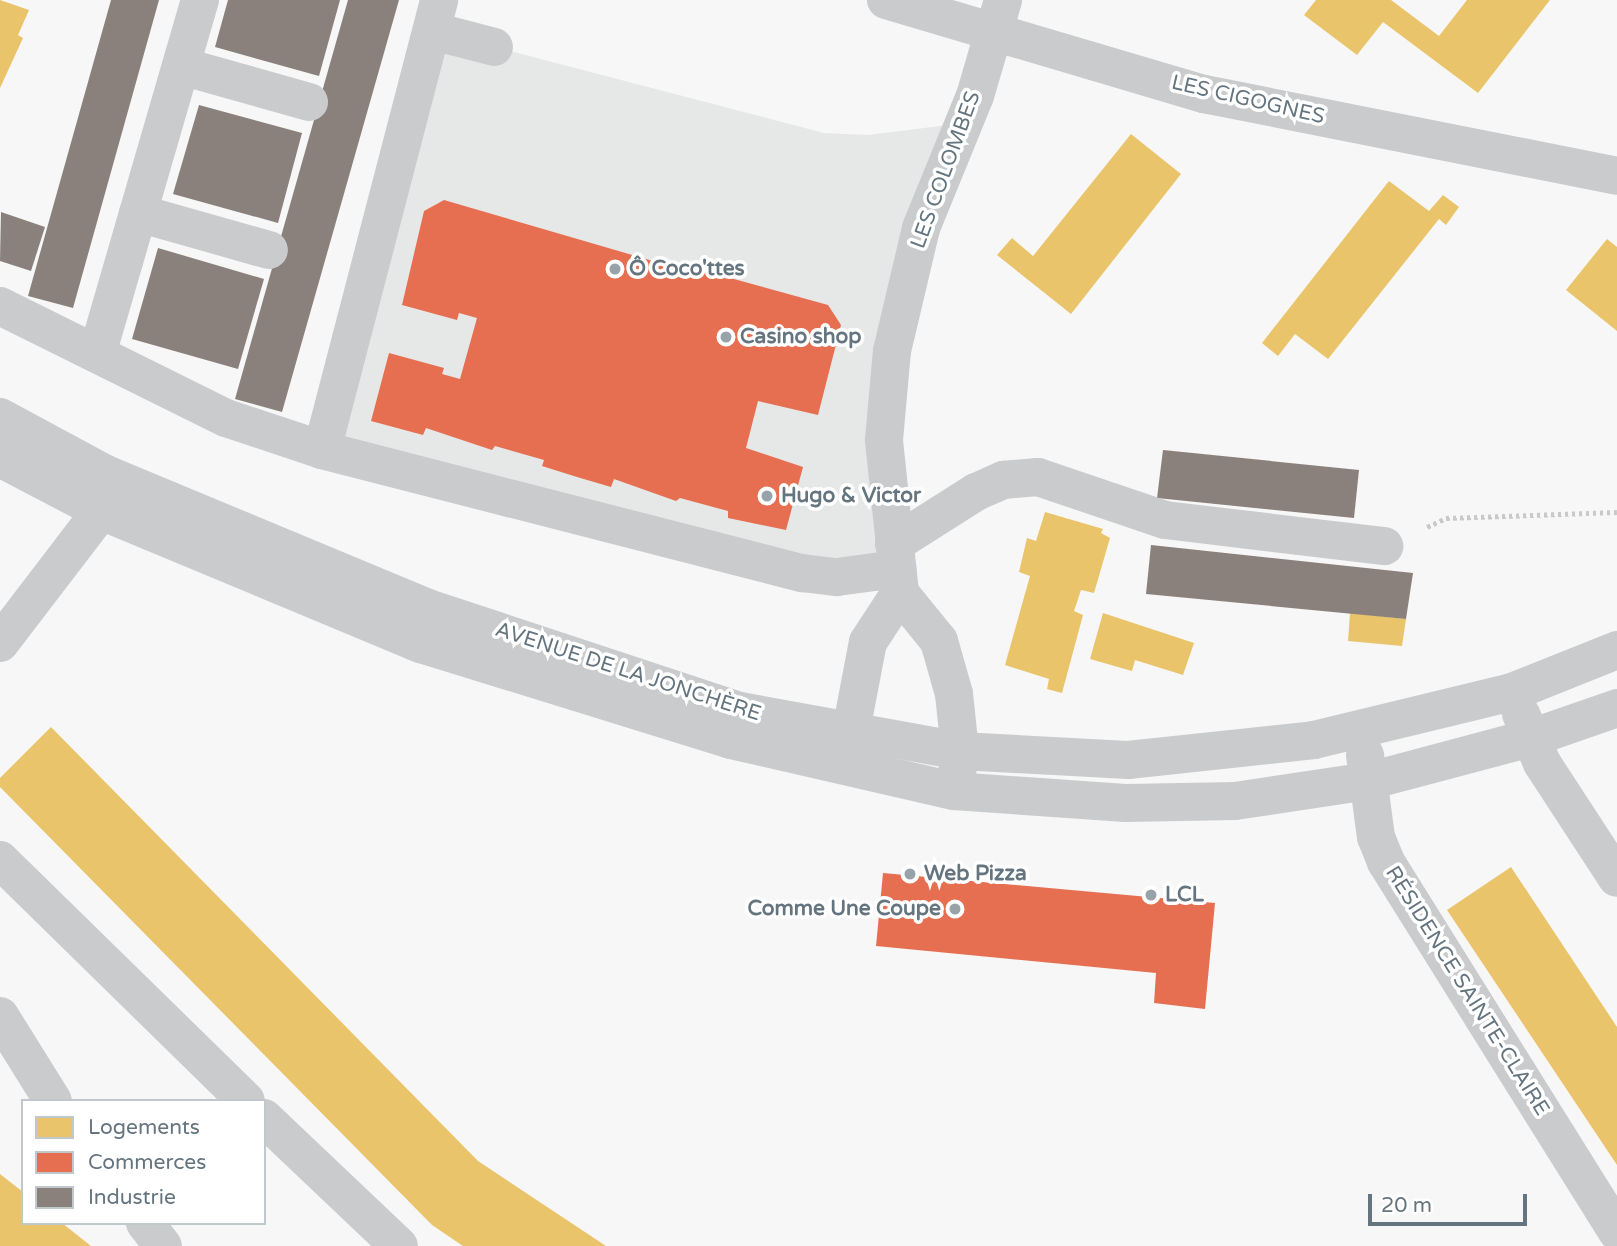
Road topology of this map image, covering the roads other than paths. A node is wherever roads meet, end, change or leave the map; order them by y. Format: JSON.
{"nodes":[{"id":1,"x":200,"y":0,"type":"edge"},
{"id":2,"x":886,"y":0,"type":"edge"},
{"id":3,"x":436,"y":15,"type":"edge"},
{"id":4,"x":998,"y":16,"type":"edge"},
{"id":5,"x":494,"y":47,"type":"dead end"},
{"id":6,"x":181,"y":66,"type":"junction"},
{"id":7,"x":309,"y":102,"type":"dead end"},
{"id":8,"x":1617,"y":176,"type":"edge"},
{"id":9,"x":138,"y":213,"type":"junction"},
{"id":10,"x":269,"y":250,"type":"dead end"},
{"id":11,"x":0,"y":306,"type":"edge"},
{"id":12,"x":97,"y":351,"type":"junction"},
{"id":13,"x":0,"y":417,"type":"edge"},
{"id":14,"x":322,"y":450,"type":"junction"},
{"id":15,"x":0,"y":457,"type":"edge"},
{"id":16,"x":106,"y":474,"type":"junction"},
{"id":17,"x":101,"y":511,"type":"junction"},
{"id":18,"x":1384,"y":546,"type":"road end"},
{"id":19,"x":897,"y":568,"type":"junction"},
{"id":20,"x":0,"y":643,"type":"edge"},
{"id":21,"x":1617,"y":650,"type":"edge"},
{"id":22,"x":1512,"y":692,"type":"junction"},
{"id":23,"x":1617,"y":708,"type":"edge"},
{"id":24,"x":1361,"y":732,"type":"junction"},
{"id":25,"x":1531,"y":738,"type":"junction"},
{"id":26,"x":848,"y":750,"type":"junction"},
{"id":27,"x":960,"y":751,"type":"junction"},
{"id":28,"x":1369,"y":781,"type":"junction"},
{"id":29,"x":954,"y":791,"type":"junction"},
{"id":30,"x":0,"y":860,"type":"edge"},
{"id":31,"x":1617,"y":878,"type":"edge"},
{"id":32,"x":0,"y":1016,"type":"edge"},
{"id":33,"x":52,"y":1099,"type":"edge"},
{"id":34,"x":244,"y":1099,"type":"edge"},
{"id":35,"x":266,"y":1120,"type":"edge"},
{"id":36,"x":147,"y":1225,"type":"edge"},
{"id":37,"x":1617,"y":1232,"type":"edge"},
{"id":38,"x":163,"y":1246,"type":"edge"},
{"id":39,"x":399,"y":1246,"type":"edge"}],
"edges":[{"from":1,"to":6,"type":"street"},
{"from":2,"to":4,"type":"street","name":"LES CIGOGNES"},
{"from":3,"to":5,"type":"street"},
{"from":3,"to":14,"type":"street"},
{"from":4,"to":8,"type":"street","name":"LES CIGOGNES"},
{"from":4,"to":19,"type":"street","name":"LES COLOMBES"},
{"from":6,"to":7,"type":"street"},
{"from":6,"to":9,"type":"street"},
{"from":9,"to":10,"type":"street"},
{"from":9,"to":12,"type":"street"},
{"from":11,"to":12,"type":"street"},
{"from":12,"to":14,"type":"street"},
{"from":13,"to":16,"type":"street","name":"AVENUE DE LA JONCHÈRE"},
{"from":14,"to":19,"type":"street"},
{"from":15,"to":17,"type":"street","name":"AVENUE DE LA JONCHÈRE"},
{"from":16,"to":17,"type":"street"},
{"from":16,"to":26,"type":"street","name":"AVENUE DE LA JONCHÈRE"},
{"from":17,"to":20,"type":"street"},
{"from":17,"to":26,"type":"street","name":"AVENUE DE LA JONCHÈRE"},
{"from":18,"to":19,"type":"street"},
{"from":19,"to":26,"type":"street"},
{"from":19,"to":27,"type":"street"},
{"from":21,"to":22,"type":"street","name":"AVENUE DE LA JONCHÈRE"},
{"from":22,"to":24,"type":"street","name":"AVENUE DE LA JONCHÈRE"},
{"from":22,"to":25,"type":"street"},
{"from":23,"to":25,"type":"street","name":"AVENUE DE LA JONCHÈRE"},
{"from":24,"to":27,"type":"street","name":"AVENUE DE LA JONCHÈRE"},
{"from":24,"to":28,"type":"street","name":"RÉSIDENCE SAINTE-CLAIRE"},
{"from":25,"to":28,"type":"street","name":"AVENUE DE LA JONCHÈRE"},
{"from":25,"to":31,"type":"street"},
{"from":26,"to":27,"type":"street","name":"AVENUE DE LA JONCHÈRE"},
{"from":26,"to":29,"type":"street","name":"AVENUE DE LA JONCHÈRE"},
{"from":27,"to":29,"type":"street"},
{"from":28,"to":29,"type":"street","name":"AVENUE DE LA JONCHÈRE"},
{"from":28,"to":37,"type":"street","name":"RÉSIDENCE SAINTE-CLAIRE"},
{"from":30,"to":34,"type":"street"},
{"from":32,"to":33,"type":"street"},
{"from":35,"to":39,"type":"street"},
{"from":36,"to":38,"type":"street"}]}
